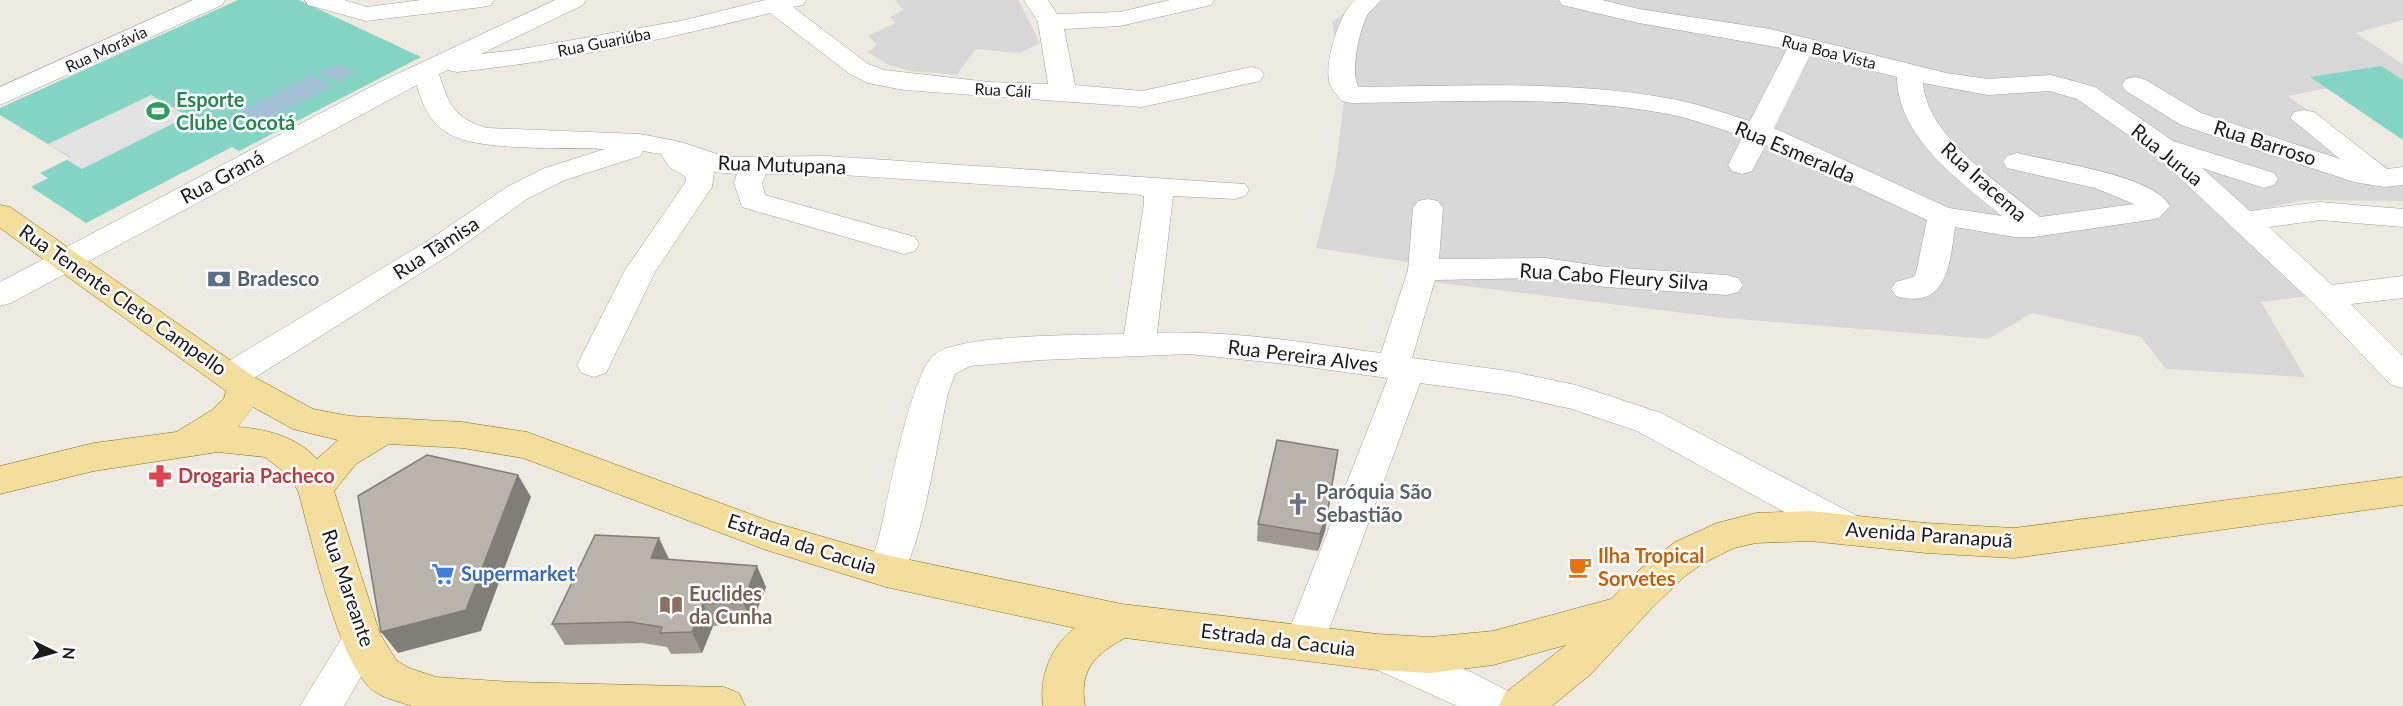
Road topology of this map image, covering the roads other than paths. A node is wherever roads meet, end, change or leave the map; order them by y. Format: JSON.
{"nodes":[{"id":1,"x":213,"y":0,"type":"edge"},
{"id":2,"x":317,"y":0,"type":"edge"},
{"id":3,"x":482,"y":0,"type":"edge"},
{"id":4,"x":574,"y":0,"type":"edge"},
{"id":5,"x":1036,"y":0,"type":"edge"},
{"id":6,"x":1203,"y":0,"type":"edge"},
{"id":7,"x":1369,"y":0,"type":"edge"},
{"id":8,"x":1571,"y":0,"type":"edge"},
{"id":9,"x":785,"y":3,"type":"edge"},
{"id":10,"x":1050,"y":22,"type":"junction"},
{"id":11,"x":1802,"y":44,"type":"junction"},
{"id":12,"x":428,"y":69,"type":"junction"},
{"id":13,"x":1910,"y":72,"type":"junction"},
{"id":14,"x":1251,"y":75,"type":"dead end"},
{"id":15,"x":2135,"y":85,"type":"dead end"},
{"id":16,"x":1064,"y":92,"type":"junction"},
{"id":17,"x":2086,"y":93,"type":"joint"},
{"id":18,"x":0,"y":97,"type":"edge"},
{"id":19,"x":2304,"y":118,"type":"dead end"},
{"id":20,"x":1759,"y":132,"type":"junction"},
{"id":21,"x":2161,"y":145,"type":"junction"},
{"id":22,"x":661,"y":146,"type":"junction"},
{"id":23,"x":2017,"y":162,"type":"dead end"},
{"id":24,"x":1742,"y":165,"type":"dead end"},
{"id":25,"x":754,"y":167,"type":"junction"},
{"id":26,"x":2394,"y":177,"type":"edge"},
{"id":27,"x":2264,"y":179,"type":"dead end"},
{"id":28,"x":1143,"y":186,"type":"junction"},
{"id":29,"x":1236,"y":190,"type":"dead end"},
{"id":30,"x":1428,"y":208,"type":"dead end"},
{"id":31,"x":0,"y":214,"type":"edge"},
{"id":32,"x":1942,"y":216,"type":"junction"},
{"id":33,"x":2403,"y":218,"type":"edge"},
{"id":34,"x":2246,"y":221,"type":"junction"},
{"id":35,"x":2034,"y":227,"type":"junction"},
{"id":36,"x":904,"y":244,"type":"dead end"},
{"id":37,"x":67,"y":260,"type":"junction"},
{"id":38,"x":1423,"y":270,"type":"junction"},
{"id":39,"x":1727,"y":285,"type":"dead end"},
{"id":40,"x":2403,"y":287,"type":"edge"},
{"id":41,"x":1907,"y":289,"type":"dead end"},
{"id":42,"x":0,"y":295,"type":"edge"},
{"id":43,"x":2325,"y":296,"type":"junction"},
{"id":44,"x":1139,"y":343,"type":"junction"},
{"id":45,"x":594,"y":365,"type":"dead end"},
{"id":46,"x":1400,"y":369,"type":"junction"},
{"id":47,"x":2403,"y":376,"type":"edge"},
{"id":48,"x":238,"y":382,"type":"junction"},
{"id":49,"x":385,"y":431,"type":"junction"},
{"id":50,"x":181,"y":444,"type":"junction"},
{"id":51,"x":0,"y":480,"type":"edge"},
{"id":52,"x":316,"y":491,"type":"junction"},
{"id":53,"x":2403,"y":491,"type":"edge"},
{"id":54,"x":1848,"y":529,"type":"junction"},
{"id":55,"x":886,"y":571,"type":"junction"},
{"id":56,"x":1623,"y":612,"type":"junction"},
{"id":57,"x":1122,"y":621,"type":"junction"},
{"id":58,"x":362,"y":640,"type":"junction"},
{"id":59,"x":1304,"y":644,"type":"junction"},
{"id":60,"x":1377,"y":652,"type":"junction"},
{"id":61,"x":504,"y":704,"type":"edge"},
{"id":62,"x":321,"y":706,"type":"edge"},
{"id":63,"x":724,"y":706,"type":"edge"},
{"id":64,"x":1064,"y":706,"type":"edge"},
{"id":65,"x":1497,"y":706,"type":"edge"},
{"id":66,"x":1520,"y":706,"type":"edge"}],
"edges":[{"from":1,"to":18,"type":"street","name":"Rua Morávia"},
{"from":2,"to":3,"type":"street"},
{"from":4,"to":12,"type":"street","name":"Rua Graná"},
{"from":5,"to":10,"type":"street"},
{"from":6,"to":10,"type":"street"},
{"from":7,"to":20,"type":"street","name":"Rua Esmeralda"},
{"from":8,"to":11,"type":"street","name":"Rua Boa Vista"},
{"from":9,"to":12,"type":"street","name":"Rua Guariúba"},
{"from":9,"to":16,"type":"street","name":"Rua Cáli"},
{"from":10,"to":16,"type":"street"},
{"from":11,"to":13,"type":"street","name":"Rua Boa Vista"},
{"from":11,"to":20,"type":"street"},
{"from":12,"to":22,"type":"street","name":"Rua Mutupana"},
{"from":12,"to":37,"type":"street","name":"Rua Graná"},
{"from":13,"to":17,"type":"street","name":"Rua Boa Vista"},
{"from":13,"to":35,"type":"street","name":"Rua Iracema"},
{"from":14,"to":16,"type":"street","name":"Rua Cáli"},
{"from":15,"to":26,"type":"street","name":"Rua Barroso"},
{"from":17,"to":21,"type":"street","name":"Rua Jurua"},
{"from":19,"to":26,"type":"street"},
{"from":20,"to":24,"type":"street"},
{"from":20,"to":32,"type":"street","name":"Rua Esmeralda"},
{"from":21,"to":27,"type":"street"},
{"from":21,"to":34,"type":"street","name":"Rua Jurua"},
{"from":22,"to":25,"type":"street","name":"Rua Mutupana"},
{"from":22,"to":45,"type":"street"},
{"from":22,"to":48,"type":"street","name":"Rua Tâmisa"},
{"from":23,"to":35,"type":"street","name":"Rua Esmeralda"},
{"from":25,"to":28,"type":"street","name":"Rua Mutupana"},
{"from":25,"to":36,"type":"street"},
{"from":28,"to":29,"type":"street","name":"Rua Mutupana"},
{"from":28,"to":44,"type":"street"},
{"from":30,"to":38,"type":"street"},
{"from":31,"to":37,"type":"main road","name":"Rua Tenente Cleto Campello"},
{"from":32,"to":35,"type":"street","name":"Rua Esmeralda"},
{"from":32,"to":41,"type":"street"},
{"from":33,"to":34,"type":"street"},
{"from":34,"to":43,"type":"street","name":"Rua Jurua"},
{"from":37,"to":42,"type":"street","name":"Rua Graná"},
{"from":37,"to":48,"type":"main road","name":"Rua Tenente Cleto Campello"},
{"from":38,"to":39,"type":"street","name":"Rua Cabo Fleury Silva"},
{"from":38,"to":46,"type":"street"},
{"from":40,"to":43,"type":"street"},
{"from":43,"to":47,"type":"street","name":"Rua Jurua"},
{"from":44,"to":46,"type":"street","name":"Rua Pereira Alves"},
{"from":44,"to":55,"type":"street","name":"Rua Pereira Alves"},
{"from":46,"to":54,"type":"street","name":"Rua Pereira Alves"},
{"from":46,"to":59,"type":"street"},
{"from":48,"to":49,"type":"main road","name":"Estrada da Cacuia"},
{"from":48,"to":50,"type":"main road"},
{"from":49,"to":52,"type":"main road"},
{"from":49,"to":55,"type":"main road","name":"Estrada da Cacuia"},
{"from":50,"to":51,"type":"main road","name":"Rua Mareante"},
{"from":50,"to":52,"type":"main road","name":"Rua Mareante"},
{"from":52,"to":58,"type":"main road","name":"Rua Mareante"},
{"from":53,"to":54,"type":"main road","name":"Avenida Paranapuã"},
{"from":54,"to":56,"type":"main road","name":"Avenida Paranapuã"},
{"from":55,"to":57,"type":"main road","name":"Estrada da Cacuia"},
{"from":56,"to":60,"type":"main road","name":"Avenida Paranapuã"},
{"from":56,"to":66,"type":"main road","name":"Avenida Paranapuã"},
{"from":57,"to":59,"type":"main road","name":"Estrada da Cacuia"},
{"from":57,"to":64,"type":"main road"},
{"from":58,"to":61,"type":"main road","name":"Rua Mareante"},
{"from":58,"to":62,"type":"street"},
{"from":59,"to":60,"type":"main road","name":"Estrada da Cacuia"},
{"from":60,"to":65,"type":"street"},
{"from":61,"to":63,"type":"main road","name":"Rua Mareante"}]}
